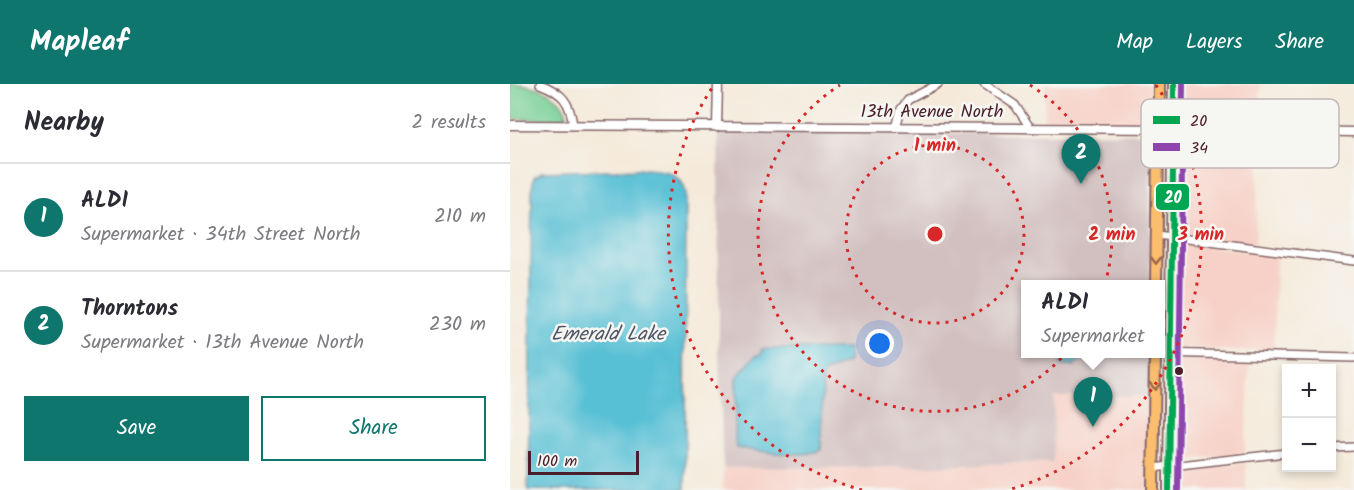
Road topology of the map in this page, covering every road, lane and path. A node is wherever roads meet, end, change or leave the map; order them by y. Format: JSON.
{"nodes":[{"id":1,"x":540,"y":84,"type":"edge"},
{"id":2,"x":718,"y":84,"type":"edge"},
{"id":3,"x":938,"y":84,"type":"edge"},
{"id":4,"x":984,"y":84,"type":"edge"},
{"id":5,"x":1159,"y":84,"type":"edge"},
{"id":6,"x":1159,"y":99,"type":"edge"},
{"id":7,"x":510,"y":125,"type":"edge"},
{"id":8,"x":573,"y":125,"type":"junction"},
{"id":9,"x":717,"y":127,"type":"junction"},
{"id":10,"x":896,"y":128,"type":"junction"},
{"id":11,"x":1031,"y":129,"type":"junction"},
{"id":12,"x":1141,"y":129,"type":"edge"},
{"id":13,"x":1339,"y":132,"type":"edge"},
{"id":14,"x":1354,"y":132,"type":"edge"},
{"id":15,"x":1157,"y":168,"type":"edge"},
{"id":16,"x":1173,"y":168,"type":"edge"},
{"id":17,"x":1156,"y":235,"type":"junction"},
{"id":18,"x":1172,"y":238,"type":"junction"},
{"id":19,"x":1354,"y":261,"type":"edge"},
{"id":20,"x":1156,"y":280,"type":"edge"},
{"id":21,"x":1166,"y":353,"type":"edge"},
{"id":22,"x":1155,"y":358,"type":"edge"},
{"id":23,"x":1354,"y":358,"type":"edge"},
{"id":24,"x":1354,"y":447,"type":"edge"},
{"id":25,"x":1336,"y":448,"type":"edge"},
{"id":26,"x":1282,"y":454,"type":"edge"},
{"id":27,"x":1169,"y":466,"type":"junction"},
{"id":28,"x":1154,"y":468,"type":"junction"},
{"id":29,"x":1153,"y":490,"type":"edge"},
{"id":30,"x":1169,"y":490,"type":"edge"}],
"edges":[{"from":1,"to":8,"type":"street"},
{"from":2,"to":9,"type":"street"},
{"from":3,"to":10,"type":"street"},
{"from":4,"to":11,"type":"street"},
{"from":5,"to":6,"type":"highway"},
{"from":7,"to":8,"type":"street","name":"13th Avenue North"},
{"from":8,"to":9,"type":"street","name":"13th Avenue North"},
{"from":9,"to":10,"type":"street","name":"13th Avenue North"},
{"from":10,"to":11,"type":"street","name":"13th Avenue North"},
{"from":11,"to":12,"type":"street","name":"13th Avenue North"},
{"from":13,"to":14,"type":"street","name":"13th Avenue North"},
{"from":15,"to":17,"type":"highway"},
{"from":16,"to":18,"type":"highway"},
{"from":17,"to":18,"type":"street"},
{"from":17,"to":20,"type":"highway","one_way":true},
{"from":18,"to":19,"type":"street"},
{"from":18,"to":21,"type":"highway"},
{"from":21,"to":23,"type":"street"},
{"from":21,"to":27,"type":"highway"},
{"from":22,"to":28,"type":"highway","one_way":true},
{"from":24,"to":25,"type":"street"},
{"from":26,"to":27,"type":"street"},
{"from":27,"to":28,"type":"street"},
{"from":27,"to":30,"type":"highway"},
{"from":28,"to":29,"type":"highway"}]}
